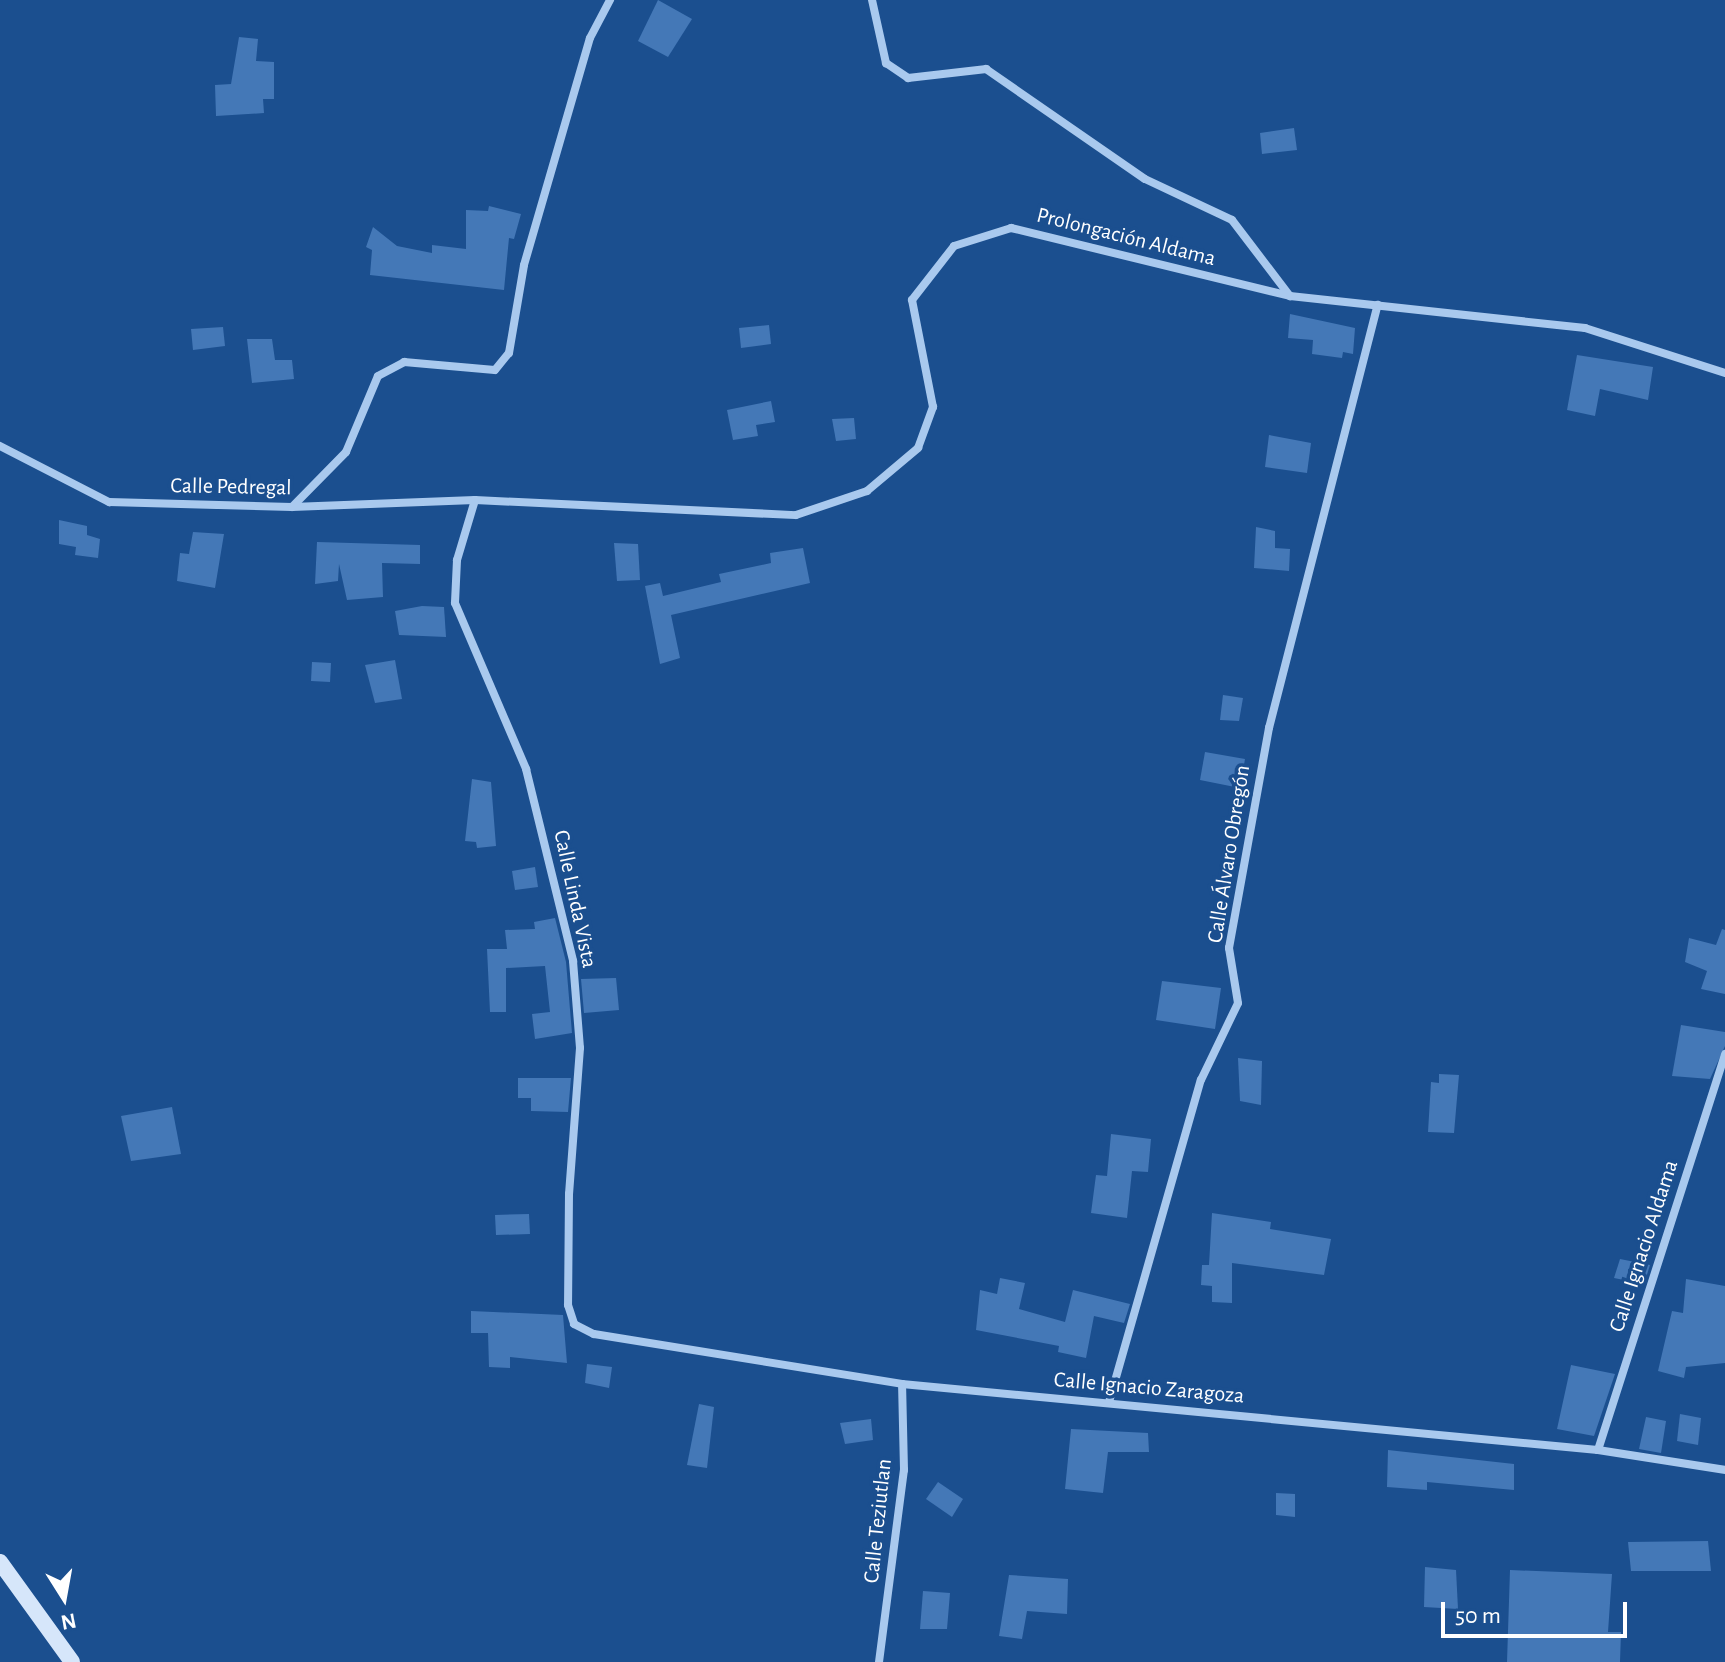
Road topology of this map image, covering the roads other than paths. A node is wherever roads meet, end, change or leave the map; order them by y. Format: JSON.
{"nodes":[{"id":1,"x":610,"y":0,"type":"edge"},
{"id":2,"x":872,"y":0,"type":"edge"},
{"id":3,"x":1290,"y":296,"type":"junction"},
{"id":4,"x":1378,"y":305,"type":"junction"},
{"id":5,"x":1725,"y":373,"type":"edge"},
{"id":6,"x":0,"y":446,"type":"edge"},
{"id":7,"x":475,"y":500,"type":"junction"},
{"id":8,"x":292,"y":507,"type":"junction"},
{"id":9,"x":1725,"y":1054,"type":"edge"},
{"id":10,"x":574,"y":1324,"type":"joint"},
{"id":11,"x":902,"y":1384,"type":"junction"},
{"id":12,"x":1109,"y":1402,"type":"junction"},
{"id":13,"x":1598,"y":1450,"type":"junction"},
{"id":14,"x":1725,"y":1470,"type":"edge"},
{"id":15,"x":0,"y":1562,"type":"edge"},
{"id":16,"x":72,"y":1662,"type":"edge"},
{"id":17,"x":879,"y":1662,"type":"edge"}],
"edges":[{"from":1,"to":8,"type":"street"},
{"from":2,"to":3,"type":"street"},
{"from":3,"to":4,"type":"street","name":"Prolongación Aldama"},
{"from":3,"to":7,"type":"street","name":"Prolongación Aldama"},
{"from":4,"to":5,"type":"street","name":"Prolongación Aldama"},
{"from":4,"to":12,"type":"street","name":"Calle Álvaro Obregón"},
{"from":6,"to":8,"type":"street","name":"Calle Pedregal"},
{"from":7,"to":8,"type":"street","name":"Calle Pedregal"},
{"from":7,"to":10,"type":"street","name":"Calle Linda Vista"},
{"from":9,"to":13,"type":"street","name":"Calle Ignacio Aldama"},
{"from":10,"to":11,"type":"street","name":"Calle Ignacio Zaragoza"},
{"from":11,"to":12,"type":"street","name":"Calle Ignacio Zaragoza"},
{"from":11,"to":17,"type":"street","name":"Calle Teziutlan"},
{"from":12,"to":13,"type":"street","name":"Calle Ignacio Zaragoza"},
{"from":13,"to":14,"type":"street","name":"Calle Ignacio Zaragoza"},
{"from":15,"to":16,"type":"main road"}]}
